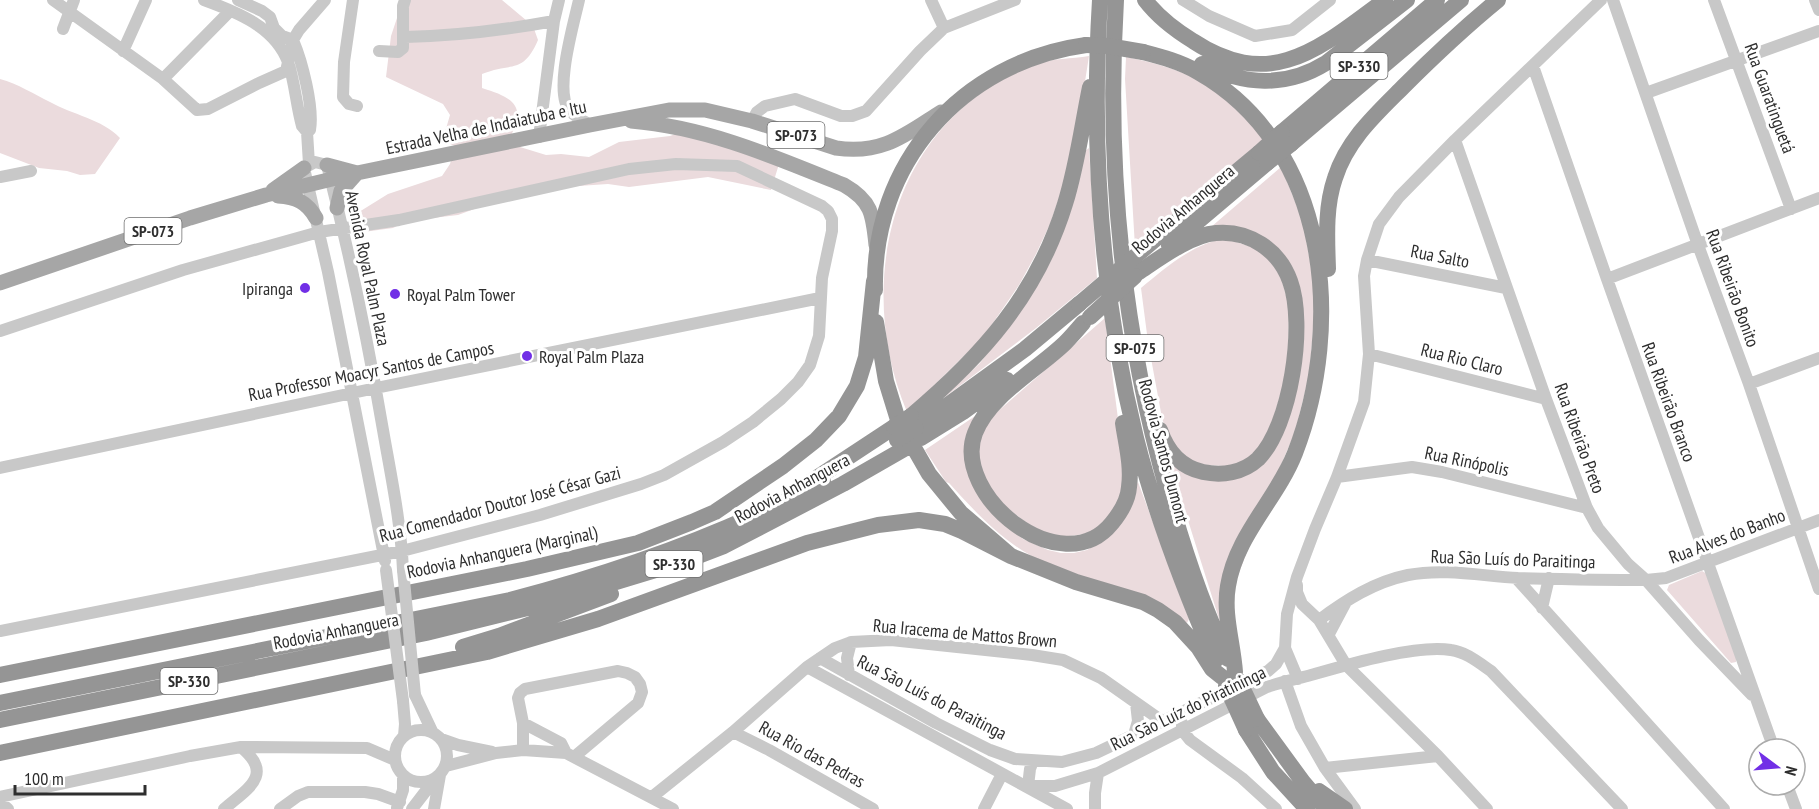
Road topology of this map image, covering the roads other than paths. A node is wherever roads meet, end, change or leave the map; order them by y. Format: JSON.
{"nodes":[{"id":1,"x":53,"y":0,"type":"edge"},
{"id":2,"x":146,"y":0,"type":"edge"},
{"id":3,"x":204,"y":0,"type":"edge"},
{"id":4,"x":240,"y":0,"type":"edge"},
{"id":5,"x":325,"y":0,"type":"edge"},
{"id":6,"x":353,"y":0,"type":"edge"},
{"id":7,"x":405,"y":0,"type":"edge"},
{"id":8,"x":559,"y":0,"type":"edge"},
{"id":9,"x":579,"y":0,"type":"edge"},
{"id":10,"x":931,"y":0,"type":"edge"},
{"id":11,"x":1016,"y":0,"type":"edge"},
{"id":12,"x":1100,"y":0,"type":"edge"},
{"id":13,"x":1116,"y":0,"type":"edge"},
{"id":14,"x":1145,"y":0,"type":"edge"},
{"id":15,"x":1183,"y":0,"type":"edge"},
{"id":16,"x":1330,"y":0,"type":"edge"},
{"id":17,"x":1385,"y":0,"type":"edge"},
{"id":18,"x":1407,"y":0,"type":"edge"},
{"id":19,"x":1437,"y":0,"type":"edge"},
{"id":20,"x":1461,"y":0,"type":"edge"},
{"id":21,"x":1475,"y":0,"type":"edge"},
{"id":22,"x":1498,"y":0,"type":"edge"},
{"id":23,"x":1601,"y":0,"type":"edge"},
{"id":24,"x":1613,"y":0,"type":"edge"},
{"id":25,"x":1714,"y":0,"type":"edge"},
{"id":26,"x":1815,"y":0,"type":"edge"},
{"id":27,"x":72,"y":6,"type":"edge"},
{"id":28,"x":1819,"y":10,"type":"edge"},
{"id":29,"x":230,"y":11,"type":"junction"},
{"id":30,"x":554,"y":21,"type":"junction"},
{"id":31,"x":944,"y":28,"type":"junction"},
{"id":32,"x":63,"y":29,"type":"dead end"},
{"id":33,"x":1819,"y":31,"type":"edge"},
{"id":34,"x":405,"y":37,"type":"junction"},
{"id":35,"x":293,"y":40,"type":"junction"},
{"id":36,"x":1141,"y":47,"type":"junction"},
{"id":37,"x":123,"y":51,"type":"junction"},
{"id":38,"x":379,"y":51,"type":"dead end"},
{"id":39,"x":1091,"y":51,"type":"junction"},
{"id":40,"x":1392,"y":59,"type":"junction"},
{"id":41,"x":1737,"y":61,"type":"junction"},
{"id":42,"x":288,"y":62,"type":"junction"},
{"id":43,"x":1533,"y":66,"type":"junction"},
{"id":44,"x":163,"y":79,"type":"junction"},
{"id":45,"x":1646,"y":93,"type":"junction"},
{"id":46,"x":959,"y":100,"type":"junction"},
{"id":47,"x":357,"y":106,"type":"dead end"},
{"id":48,"x":746,"y":119,"type":"junction"},
{"id":49,"x":622,"y":120,"type":"junction"},
{"id":50,"x":590,"y":125,"type":"junction"},
{"id":51,"x":307,"y":132,"type":"junction"},
{"id":52,"x":539,"y":137,"type":"junction"},
{"id":53,"x":1286,"y":138,"type":"junction"},
{"id":54,"x":727,"y":140,"type":"junction"},
{"id":55,"x":1455,"y":141,"type":"junction"},
{"id":56,"x":1263,"y":158,"type":"junction"},
{"id":57,"x":327,"y":165,"type":"junction"},
{"id":58,"x":307,"y":166,"type":"junction"},
{"id":59,"x":31,"y":171,"type":"dead end"},
{"id":60,"x":357,"y":173,"type":"junction"},
{"id":61,"x":0,"y":177,"type":"edge"},
{"id":62,"x":331,"y":181,"type":"junction"},
{"id":63,"x":309,"y":186,"type":"junction"},
{"id":64,"x":266,"y":195,"type":"junction"},
{"id":65,"x":1819,"y":198,"type":"edge"},
{"id":66,"x":337,"y":208,"type":"junction"},
{"id":67,"x":1791,"y":208,"type":"junction"},
{"id":68,"x":317,"y":225,"type":"junction"},
{"id":69,"x":341,"y":227,"type":"junction"},
{"id":70,"x":876,"y":245,"type":"junction"},
{"id":71,"x":1698,"y":245,"type":"junction"},
{"id":72,"x":1367,"y":260,"type":"junction"},
{"id":73,"x":1137,"y":274,"type":"junction"},
{"id":74,"x":1607,"y":279,"type":"junction"},
{"id":75,"x":874,"y":281,"type":"junction"},
{"id":76,"x":0,"y":283,"type":"edge"},
{"id":77,"x":1506,"y":288,"type":"junction"},
{"id":78,"x":820,"y":298,"type":"junction"},
{"id":79,"x":1087,"y":320,"type":"junction"},
{"id":80,"x":1114,"y":327,"type":"junction"},
{"id":81,"x":0,"y":331,"type":"edge"},
{"id":82,"x":1134,"y":340,"type":"junction"},
{"id":83,"x":1369,"y":354,"type":"junction"},
{"id":84,"x":1819,"y":358,"type":"edge"},
{"id":85,"x":1749,"y":384,"type":"junction"},
{"id":86,"x":375,"y":388,"type":"junction"},
{"id":87,"x":352,"y":393,"type":"junction"},
{"id":88,"x":1546,"y":399,"type":"junction"},
{"id":89,"x":916,"y":427,"type":"junction"},
{"id":90,"x":898,"y":439,"type":"junction"},
{"id":91,"x":1294,"y":453,"type":"junction"},
{"id":92,"x":0,"y":468,"type":"edge"},
{"id":93,"x":1337,"y":477,"type":"junction"},
{"id":94,"x":1587,"y":508,"type":"junction"},
{"id":95,"x":1819,"y":520,"type":"edge"},
{"id":96,"x":1797,"y":528,"type":"junction"},
{"id":97,"x":402,"y":551,"type":"junction"},
{"id":98,"x":384,"y":554,"type":"junction"},
{"id":99,"x":1011,"y":556,"type":"junction"},
{"id":100,"x":685,"y":561,"type":"junction"},
{"id":101,"x":1708,"y":563,"type":"junction"},
{"id":102,"x":1297,"y":578,"type":"junction"},
{"id":103,"x":1516,"y":578,"type":"junction"},
{"id":104,"x":1549,"y":578,"type":"junction"},
{"id":105,"x":1646,"y":580,"type":"junction"},
{"id":106,"x":1819,"y":589,"type":"edge"},
{"id":107,"x":1348,"y":599,"type":"junction"},
{"id":108,"x":1542,"y":608,"type":"junction"},
{"id":109,"x":1316,"y":617,"type":"junction"},
{"id":110,"x":1286,"y":622,"type":"junction"},
{"id":111,"x":0,"y":631,"type":"edge"},
{"id":112,"x":1329,"y":634,"type":"junction"},
{"id":113,"x":851,"y":642,"type":"junction"},
{"id":114,"x":1285,"y":648,"type":"junction"},
{"id":115,"x":1339,"y":653,"type":"junction"},
{"id":116,"x":820,"y":658,"type":"junction"},
{"id":117,"x":1346,"y":665,"type":"junction"},
{"id":118,"x":807,"y":667,"type":"junction"},
{"id":119,"x":1333,"y":669,"type":"junction"},
{"id":120,"x":1268,"y":671,"type":"junction"},
{"id":121,"x":0,"y":675,"type":"edge"},
{"id":122,"x":849,"y":675,"type":"junction"},
{"id":123,"x":1298,"y":678,"type":"junction"},
{"id":124,"x":1230,"y":679,"type":"junction"},
{"id":125,"x":1285,"y":681,"type":"junction"},
{"id":126,"x":350,"y":682,"type":"junction"},
{"id":127,"x":1754,"y":697,"type":"junction"},
{"id":128,"x":0,"y":703,"type":"edge"},
{"id":129,"x":1137,"y":703,"type":"junction"},
{"id":130,"x":1188,"y":710,"type":"junction"},
{"id":131,"x":0,"y":720,"type":"edge"},
{"id":132,"x":1162,"y":721,"type":"junction"},
{"id":133,"x":523,"y":723,"type":"junction"},
{"id":134,"x":1252,"y":724,"type":"junction"},
{"id":135,"x":1182,"y":730,"type":"junction"},
{"id":136,"x":733,"y":732,"type":"junction"},
{"id":137,"x":436,"y":735,"type":"junction"},
{"id":138,"x":1134,"y":735,"type":"junction"},
{"id":139,"x":404,"y":736,"type":"junction"},
{"id":140,"x":1769,"y":737,"type":"edge"},
{"id":141,"x":241,"y":747,"type":"junction"},
{"id":142,"x":523,"y":750,"type":"junction"},
{"id":143,"x":0,"y":753,"type":"edge"},
{"id":144,"x":496,"y":753,"type":"junction"},
{"id":145,"x":570,"y":755,"type":"junction"},
{"id":146,"x":1438,"y":756,"type":"junction"},
{"id":147,"x":1286,"y":758,"type":"junction"},
{"id":148,"x":395,"y":759,"type":"junction"},
{"id":149,"x":1033,"y":761,"type":"junction"},
{"id":150,"x":1325,"y":768,"type":"junction"},
{"id":151,"x":1273,"y":772,"type":"junction"},
{"id":152,"x":440,"y":773,"type":"junction"},
{"id":153,"x":1098,"y":773,"type":"junction"},
{"id":154,"x":1002,"y":774,"type":"junction"},
{"id":155,"x":403,"y":775,"type":"junction"},
{"id":156,"x":1028,"y":786,"type":"junction"},
{"id":157,"x":0,"y":797,"type":"edge"},
{"id":158,"x":652,"y":797,"type":"junction"},
{"id":159,"x":0,"y":802,"type":"edge"},
{"id":160,"x":398,"y":806,"type":"edge"},
{"id":161,"x":8,"y":809,"type":"edge"},
{"id":162,"x":224,"y":809,"type":"edge"},
{"id":163,"x":280,"y":809,"type":"edge"},
{"id":164,"x":412,"y":809,"type":"edge"},
{"id":165,"x":434,"y":809,"type":"edge"},
{"id":166,"x":673,"y":809,"type":"edge"},
{"id":167,"x":873,"y":809,"type":"edge"},
{"id":168,"x":984,"y":809,"type":"edge"},
{"id":169,"x":1067,"y":809,"type":"edge"},
{"id":170,"x":1095,"y":809,"type":"edge"},
{"id":171,"x":1276,"y":809,"type":"edge"},
{"id":172,"x":1301,"y":809,"type":"edge"},
{"id":173,"x":1307,"y":809,"type":"edge"},
{"id":174,"x":1326,"y":809,"type":"edge"},
{"id":175,"x":1345,"y":809,"type":"edge"},
{"id":176,"x":1355,"y":809,"type":"edge"},
{"id":177,"x":1487,"y":809,"type":"edge"},
{"id":178,"x":1623,"y":809,"type":"edge"},
{"id":179,"x":1724,"y":809,"type":"edge"}],
"edges":[{"from":1,"to":27,"type":"street"},
{"from":2,"to":37,"type":"street"},
{"from":3,"to":29,"type":"street"},
{"from":4,"to":35,"type":"street"},
{"from":5,"to":35,"type":"street"},
{"from":6,"to":47,"type":"street"},
{"from":7,"to":34,"type":"street"},
{"from":8,"to":30,"type":"street"},
{"from":9,"to":50,"type":"street"},
{"from":10,"to":31,"type":"street"},
{"from":11,"to":31,"type":"street"},
{"from":12,"to":39,"type":"highway","name":"Rodovia Santos Dumont","number":"SP-075"},
{"from":13,"to":82,"type":"highway","name":"Rodovia Santos Dumont","number":"SP-075"},
{"from":14,"to":17,"type":"highway"},
{"from":15,"to":16,"type":"street"},
{"from":18,"to":36,"type":"highway"},
{"from":19,"to":53,"type":"highway","name":"Rodovia Anhanguera","number":"SP-330"},
{"from":20,"to":40,"type":"highway","name":"Rodovia Anhanguera","number":"SP-330"},
{"from":21,"to":40,"type":"highway"},
{"from":22,"to":91,"type":"highway"},
{"from":23,"to":43,"type":"street"},
{"from":24,"to":45,"type":"street","name":"Rua Ribeirão Bonito"},
{"from":25,"to":41,"type":"street","name":"Rua Guaratinguetá"},
{"from":26,"to":28,"type":"street"},
{"from":27,"to":32,"type":"street"},
{"from":27,"to":37,"type":"street"},
{"from":29,"to":42,"type":"street"},
{"from":29,"to":44,"type":"street"},
{"from":30,"to":34,"type":"street"},
{"from":30,"to":52,"type":"street"},
{"from":31,"to":48,"type":"street"},
{"from":33,"to":41,"type":"street"},
{"from":34,"to":38,"type":"street"},
{"from":35,"to":42,"type":"street"},
{"from":35,"to":51,"type":"street"},
{"from":36,"to":39,"type":"highway","bridge":true},
{"from":36,"to":91,"type":"highway"},
{"from":37,"to":44,"type":"street"},
{"from":39,"to":46,"type":"highway"},
{"from":39,"to":80,"type":"highway","name":"Rodovia Santos Dumont","number":"SP-075"},
{"from":39,"to":89,"type":"highway"},
{"from":40,"to":53,"type":"highway","name":"Rodovia Anhanguera","number":"SP-330"},
{"from":41,"to":45,"type":"street"},
{"from":41,"to":67,"type":"street","name":"Rua Guaratinguetá"},
{"from":42,"to":44,"type":"street"},
{"from":42,"to":51,"type":"street"},
{"from":43,"to":55,"type":"street"},
{"from":43,"to":74,"type":"street","name":"Rua Ribeirão Branco"},
{"from":45,"to":71,"type":"street","name":"Rua Ribeirão Bonito"},
{"from":46,"to":48,"type":"main road","name":"Estrada Velha de Indaiatuba e Itu","number":"SP-073"},
{"from":46,"to":70,"type":"highway"},
{"from":48,"to":49,"type":"main road","name":"Estrada Velha de Indaiatuba e Itu","number":"SP-073"},
{"from":48,"to":54,"type":"main road"},
{"from":49,"to":50,"type":"main road","name":"Estrada Velha de Indaiatuba e Itu","number":"SP-073"},
{"from":49,"to":54,"type":"main road","name":"Estrada Velha de Indaiatuba e Itu","number":"SP-073"},
{"from":50,"to":52,"type":"main road","name":"Estrada Velha de Indaiatuba e Itu","number":"SP-073"},
{"from":51,"to":58,"type":"street"},
{"from":52,"to":60,"type":"main road","name":"Estrada Velha de Indaiatuba e Itu","number":"SP-073"},
{"from":53,"to":56,"type":"highway","name":"Rodovia Anhanguera","number":"SP-330","bridge":true},
{"from":54,"to":70,"type":"main road","name":"Estrada Velha de Indaiatuba e Itu","number":"SP-073"},
{"from":55,"to":72,"type":"street"},
{"from":55,"to":77,"type":"street","name":"Rua Ribeirão Preto"},
{"from":56,"to":73,"type":"highway","name":"Rodovia Anhanguera","number":"SP-330"},
{"from":56,"to":89,"type":"highway","name":"Rodovia Anhanguera","number":"SP-330","bridge":true},
{"from":57,"to":58,"type":"street"},
{"from":57,"to":60,"type":"main road"},
{"from":57,"to":62,"type":"street","name":"Avenida Royal Palm Plaza"},
{"from":58,"to":63,"type":"street"},
{"from":58,"to":64,"type":"main road"},
{"from":59,"to":61,"type":"street"},
{"from":60,"to":62,"type":"main road","number":"SP-073"},
{"from":60,"to":66,"type":"main road"},
{"from":62,"to":63,"type":"main road","number":"SP-073"},
{"from":62,"to":66,"type":"street","name":"Avenida Royal Palm Plaza"},
{"from":63,"to":64,"type":"main road","number":"SP-073"},
{"from":63,"to":68,"type":"street"},
{"from":64,"to":68,"type":"main road"},
{"from":64,"to":76,"type":"main road","number":"SP-073"},
{"from":65,"to":67,"type":"street"},
{"from":66,"to":69,"type":"street","name":"Avenida Royal Palm Plaza"},
{"from":67,"to":71,"type":"street"},
{"from":68,"to":69,"type":"street"},
{"from":68,"to":81,"type":"street"},
{"from":68,"to":87,"type":"street"},
{"from":69,"to":78,"type":"street","name":"Rua Comendador Doutor José César Gazi"},
{"from":69,"to":86,"type":"street","name":"Avenida Royal Palm Plaza"},
{"from":70,"to":75,"type":"highway"},
{"from":71,"to":74,"type":"street"},
{"from":71,"to":85,"type":"street","name":"Rua Ribeirão Bonito"},
{"from":72,"to":77,"type":"street","name":"Rua Salto"},
{"from":72,"to":83,"type":"street"},
{"from":73,"to":79,"type":"highway","name":"Rodovia Anhanguera","number":"SP-330","bridge":true},
{"from":73,"to":82,"type":"highway"},
{"from":74,"to":101,"type":"street","name":"Rua Ribeirão Branco"},
{"from":75,"to":99,"type":"highway"},
{"from":75,"to":121,"type":"highway","name":"Rodovia Anhanguera (Marginal)"},
{"from":77,"to":88,"type":"street","name":"Rua Ribeirão Preto"},
{"from":78,"to":86,"type":"street","name":"Rua Professor Moacyr Santos de Campos"},
{"from":78,"to":97,"type":"street","name":"Rua Comendador Doutor José César Gazi"},
{"from":79,"to":80,"type":"highway"},
{"from":79,"to":89,"type":"highway","name":"Rodovia Anhanguera","number":"SP-330"},
{"from":80,"to":124,"type":"highway","name":"Rodovia Santos Dumont","number":"SP-075"},
{"from":82,"to":124,"type":"highway","name":"Rodovia Santos Dumont","number":"SP-075"},
{"from":83,"to":88,"type":"street","name":"Rua Rio Claro"},
{"from":83,"to":93,"type":"street"},
{"from":84,"to":85,"type":"street"},
{"from":85,"to":96,"type":"street","name":"Rua Ribeirão Bonito"},
{"from":86,"to":87,"type":"street","name":"Rua Professor Moacyr Santos de Campos"},
{"from":86,"to":97,"type":"street","name":"Avenida Royal Palm Plaza"},
{"from":87,"to":92,"type":"street","name":"Rua Professor Moacyr Santos de Campos"},
{"from":87,"to":98,"type":"street"},
{"from":88,"to":94,"type":"street","name":"Rua Ribeirão Preto"},
{"from":89,"to":90,"type":"highway","name":"Rodovia Anhanguera","number":"SP-330"},
{"from":89,"to":90,"type":"highway","bridge":true},
{"from":90,"to":100,"type":"highway","name":"Rodovia Anhanguera","number":"SP-330"},
{"from":90,"to":128,"type":"highway","name":"Rodovia Anhanguera","number":"SP-330"},
{"from":91,"to":124,"type":"highway"},
{"from":93,"to":94,"type":"street","name":"Rua Rinópolis"},
{"from":93,"to":102,"type":"street"},
{"from":94,"to":105,"type":"street","name":"Rua Ribeirão Preto"},
{"from":95,"to":96,"type":"street","name":"Rua Alves do Banho"},
{"from":96,"to":101,"type":"street","name":"Rua Alves do Banho"},
{"from":96,"to":106,"type":"street","name":"Rua Ribeirão Bonito"},
{"from":97,"to":98,"type":"street","name":"Rua Comendador Doutor José César Gazi"},
{"from":97,"to":137,"type":"street","name":"Avenida Royal Palm Plaza","bridge":true},
{"from":98,"to":111,"type":"street","name":"Rua Comendador Doutor José César Gazi"},
{"from":98,"to":139,"type":"street","bridge":true},
{"from":99,"to":124,"type":"highway"},
{"from":99,"to":126,"type":"highway"},
{"from":100,"to":126,"type":"highway"},
{"from":100,"to":131,"type":"highway","name":"Rodovia Anhanguera","number":"SP-330"},
{"from":101,"to":105,"type":"street","name":"Rua Alves do Banho"},
{"from":101,"to":127,"type":"street","name":"Rua Ribeirão Branco"},
{"from":102,"to":109,"type":"street"},
{"from":102,"to":110,"type":"street"},
{"from":103,"to":104,"type":"street","name":"Rua São Luís do Paraitinga"},
{"from":103,"to":107,"type":"street","name":"Rua São Luís do Paraitinga"},
{"from":103,"to":108,"type":"street"},
{"from":104,"to":105,"type":"street","name":"Rua São Luís do Paraitinga"},
{"from":104,"to":108,"type":"street"},
{"from":105,"to":127,"type":"street","name":"Rua Ribeirão Preto"},
{"from":107,"to":109,"type":"street","name":"Rua São Luís do Paraitinga"},
{"from":107,"to":112,"type":"street"},
{"from":108,"to":179,"type":"street"},
{"from":109,"to":110,"type":"street"},
{"from":109,"to":112,"type":"street"},
{"from":110,"to":114,"type":"street"},
{"from":112,"to":115,"type":"street"},
{"from":113,"to":116,"type":"street","name":"Rua Iracema de Mattos Brown"},
{"from":113,"to":122,"type":"street"},
{"from":113,"to":129,"type":"street","name":"Rua Iracema de Mattos Brown"},
{"from":114,"to":120,"type":"street","name":"Rua São Luís do Paraitinga"},
{"from":114,"to":123,"type":"street"},
{"from":115,"to":117,"type":"street"},
{"from":115,"to":119,"type":"street"},
{"from":116,"to":118,"type":"street","name":"Rua Iracema de Mattos Brown"},
{"from":116,"to":122,"type":"street","name":"Rua São Luís do Paraitinga"},
{"from":117,"to":119,"type":"street","name":"Rua São Luíz do Piratininga"},
{"from":117,"to":146,"type":"street"},
{"from":117,"to":178,"type":"street","name":"Rua São Luíz do Piratininga"},
{"from":118,"to":136,"type":"street","name":"Rua Iracema de Mattos Brown"},
{"from":118,"to":154,"type":"street"},
{"from":119,"to":123,"type":"street","name":"Rua São Luíz do Piratininga"},
{"from":120,"to":125,"type":"street"},
{"from":120,"to":130,"type":"street","name":"Rua São Luís do Paraitinga"},
{"from":122,"to":149,"type":"street","name":"Rua São Luís do Paraitinga"},
{"from":123,"to":125,"type":"street","name":"Rua São Luíz do Piratininga"},
{"from":124,"to":134,"type":"highway","bridge":true},
{"from":125,"to":135,"type":"street","name":"Rua São Luíz do Piratininga"},
{"from":125,"to":150,"type":"street"},
{"from":126,"to":143,"type":"highway"},
{"from":127,"to":140,"type":"street","name":"Rua Ribeirão Branco"},
{"from":129,"to":132,"type":"street","name":"Rua Iracema de Mattos Brown"},
{"from":129,"to":138,"type":"street"},
{"from":130,"to":132,"type":"street","name":"Rua São Luís do Paraitinga"},
{"from":130,"to":135,"type":"street"},
{"from":132,"to":138,"type":"street","name":"Rua São Luís do Paraitinga"},
{"from":133,"to":142,"type":"street"},
{"from":133,"to":145,"type":"street"},
{"from":133,"to":145,"type":"street"},
{"from":134,"to":147,"type":"highway"},
{"from":134,"to":151,"type":"highway"},
{"from":135,"to":153,"type":"street","name":"Rua São Luíz do Piratininga"},
{"from":135,"to":171,"type":"street"},
{"from":136,"to":158,"type":"street","name":"Rua Iracema de Mattos Brown"},
{"from":136,"to":167,"type":"street","name":"Rua Rio das Pedras"},
{"from":137,"to":139,"type":"street"},
{"from":137,"to":144,"type":"street"},
{"from":137,"to":152,"type":"street"},
{"from":138,"to":149,"type":"street","name":"Rua São Luís do Paraitinga"},
{"from":139,"to":148,"type":"street"},
{"from":141,"to":148,"type":"street"},
{"from":141,"to":157,"type":"street"},
{"from":141,"to":162,"type":"street"},
{"from":142,"to":144,"type":"street"},
{"from":142,"to":145,"type":"street"},
{"from":144,"to":152,"type":"street"},
{"from":145,"to":158,"type":"street"},
{"from":146,"to":150,"type":"street"},
{"from":146,"to":177,"type":"street"},
{"from":147,"to":174,"type":"highway"},
{"from":147,"to":175,"type":"highway"},
{"from":148,"to":155,"type":"street"},
{"from":149,"to":156,"type":"street"},
{"from":150,"to":176,"type":"street"},
{"from":151,"to":172,"type":"highway"},
{"from":151,"to":173,"type":"highway"},
{"from":152,"to":155,"type":"street"},
{"from":152,"to":164,"type":"street"},
{"from":152,"to":165,"type":"street"},
{"from":153,"to":156,"type":"street","name":"Rua São Luíz do Piratininga"},
{"from":153,"to":170,"type":"street"},
{"from":154,"to":156,"type":"street"},
{"from":154,"to":168,"type":"street"},
{"from":155,"to":160,"type":"street"},
{"from":156,"to":169,"type":"street"},
{"from":158,"to":166,"type":"street"},
{"from":159,"to":161,"type":"street"},
{"from":160,"to":163,"type":"street"}]}
